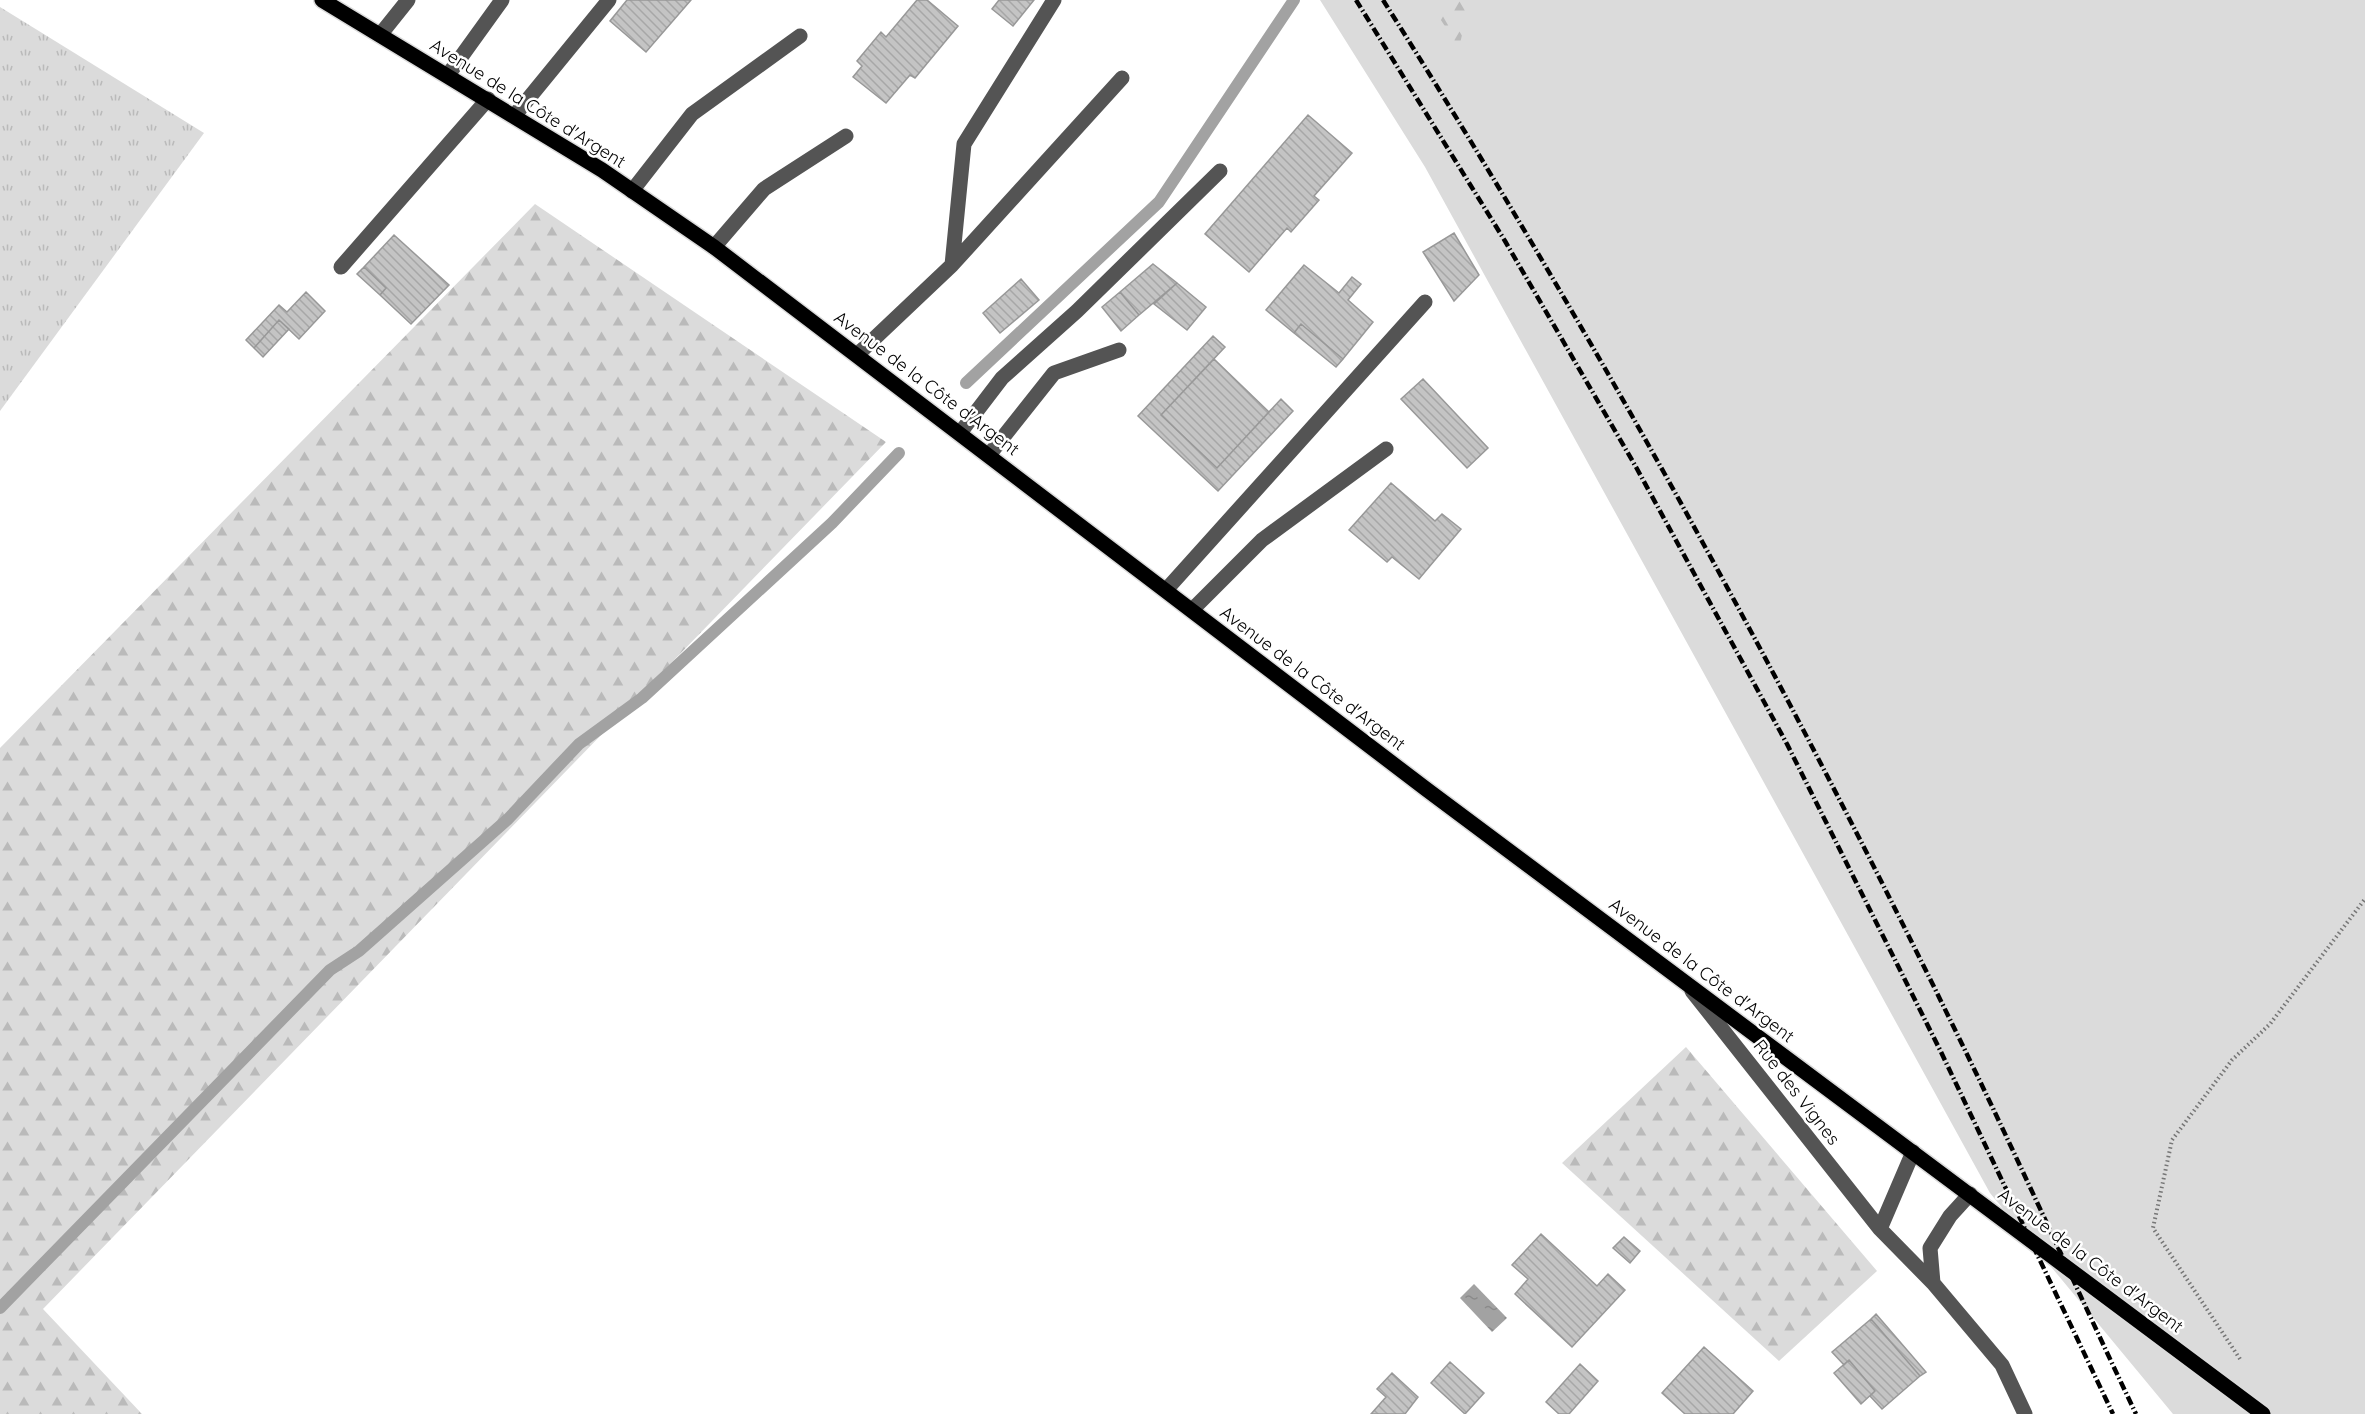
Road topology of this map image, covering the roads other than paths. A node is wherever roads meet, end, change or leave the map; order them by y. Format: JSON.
{"nodes":[{"id":1,"x":322,"y":0,"type":"edge"},
{"id":2,"x":408,"y":0,"type":"edge"},
{"id":3,"x":502,"y":0,"type":"edge"},
{"id":4,"x":609,"y":0,"type":"edge"},
{"id":5,"x":1054,"y":0,"type":"edge"},
{"id":6,"x":380,"y":35,"type":"junction"},
{"id":7,"x":800,"y":36,"type":"dead end"},
{"id":8,"x":448,"y":75,"type":"junction"},
{"id":9,"x":1122,"y":78,"type":"dead end"},
{"id":10,"x":488,"y":99,"type":"junction"},
{"id":11,"x":515,"y":115,"type":"junction"},
{"id":12,"x":846,"y":136,"type":"dead end"},
{"id":13,"x":1220,"y":171,"type":"dead end"},
{"id":14,"x":632,"y":191,"type":"junction"},
{"id":15,"x":714,"y":248,"type":"junction"},
{"id":16,"x":952,"y":265,"type":"junction"},
{"id":17,"x":341,"y":267,"type":"dead end"},
{"id":18,"x":1425,"y":302,"type":"dead end"},
{"id":19,"x":1119,"y":350,"type":"dead end"},
{"id":20,"x":858,"y":354,"type":"junction"},
{"id":21,"x":960,"y":433,"type":"junction"},
{"id":22,"x":1386,"y":449,"type":"dead end"},
{"id":23,"x":989,"y":454,"type":"junction"},
{"id":24,"x":1166,"y":590,"type":"junction"},
{"id":25,"x":1192,"y":610,"type":"junction"},
{"id":26,"x":1684,"y":980,"type":"junction"},
{"id":27,"x":1913,"y":1152,"type":"junction"},
{"id":28,"x":1970,"y":1194,"type":"junction"},
{"id":29,"x":1880,"y":1228,"type":"junction"},
{"id":30,"x":1933,"y":1283,"type":"junction"},
{"id":31,"x":2025,"y":1414,"type":"edge"},
{"id":32,"x":2263,"y":1414,"type":"edge"}],
"edges":[{"from":1,"to":6,"type":"main road","name":"Avenue de la Côte d'Argent"},
{"from":2,"to":6,"type":"street"},
{"from":3,"to":8,"type":"street"},
{"from":4,"to":11,"type":"street"},
{"from":5,"to":16,"type":"street"},
{"from":6,"to":8,"type":"main road","name":"Avenue de la Côte d'Argent"},
{"from":7,"to":14,"type":"street"},
{"from":8,"to":10,"type":"main road","name":"Avenue de la Côte d'Argent"},
{"from":9,"to":16,"type":"street"},
{"from":10,"to":11,"type":"main road","name":"Avenue de la Côte d'Argent"},
{"from":10,"to":17,"type":"street"},
{"from":11,"to":14,"type":"main road","name":"Avenue de la Côte d'Argent"},
{"from":12,"to":15,"type":"street"},
{"from":13,"to":21,"type":"street"},
{"from":14,"to":15,"type":"main road","name":"Avenue de la Côte d'Argent"},
{"from":15,"to":20,"type":"main road","name":"Avenue de la Côte d'Argent"},
{"from":16,"to":20,"type":"street"},
{"from":18,"to":24,"type":"street"},
{"from":19,"to":23,"type":"street"},
{"from":20,"to":21,"type":"main road","name":"Avenue de la Côte d'Argent"},
{"from":21,"to":23,"type":"main road","name":"Avenue de la Côte d'Argent"},
{"from":22,"to":25,"type":"street"},
{"from":23,"to":24,"type":"main road","name":"Avenue de la Côte d'Argent"},
{"from":24,"to":25,"type":"main road","name":"Avenue de la Côte d'Argent"},
{"from":25,"to":26,"type":"main road","name":"Avenue de la Côte d'Argent"},
{"from":26,"to":27,"type":"main road","name":"Avenue de la Côte d'Argent"},
{"from":26,"to":29,"type":"street","name":"Rue des Vignes"},
{"from":27,"to":28,"type":"main road","name":"Avenue de la Côte d'Argent"},
{"from":27,"to":29,"type":"street"},
{"from":28,"to":30,"type":"street"},
{"from":28,"to":32,"type":"main road","name":"Avenue de la Côte d'Argent"},
{"from":29,"to":30,"type":"street","name":"Rue des Vignes"},
{"from":30,"to":31,"type":"street","name":"Rue des Vignes"}]}
